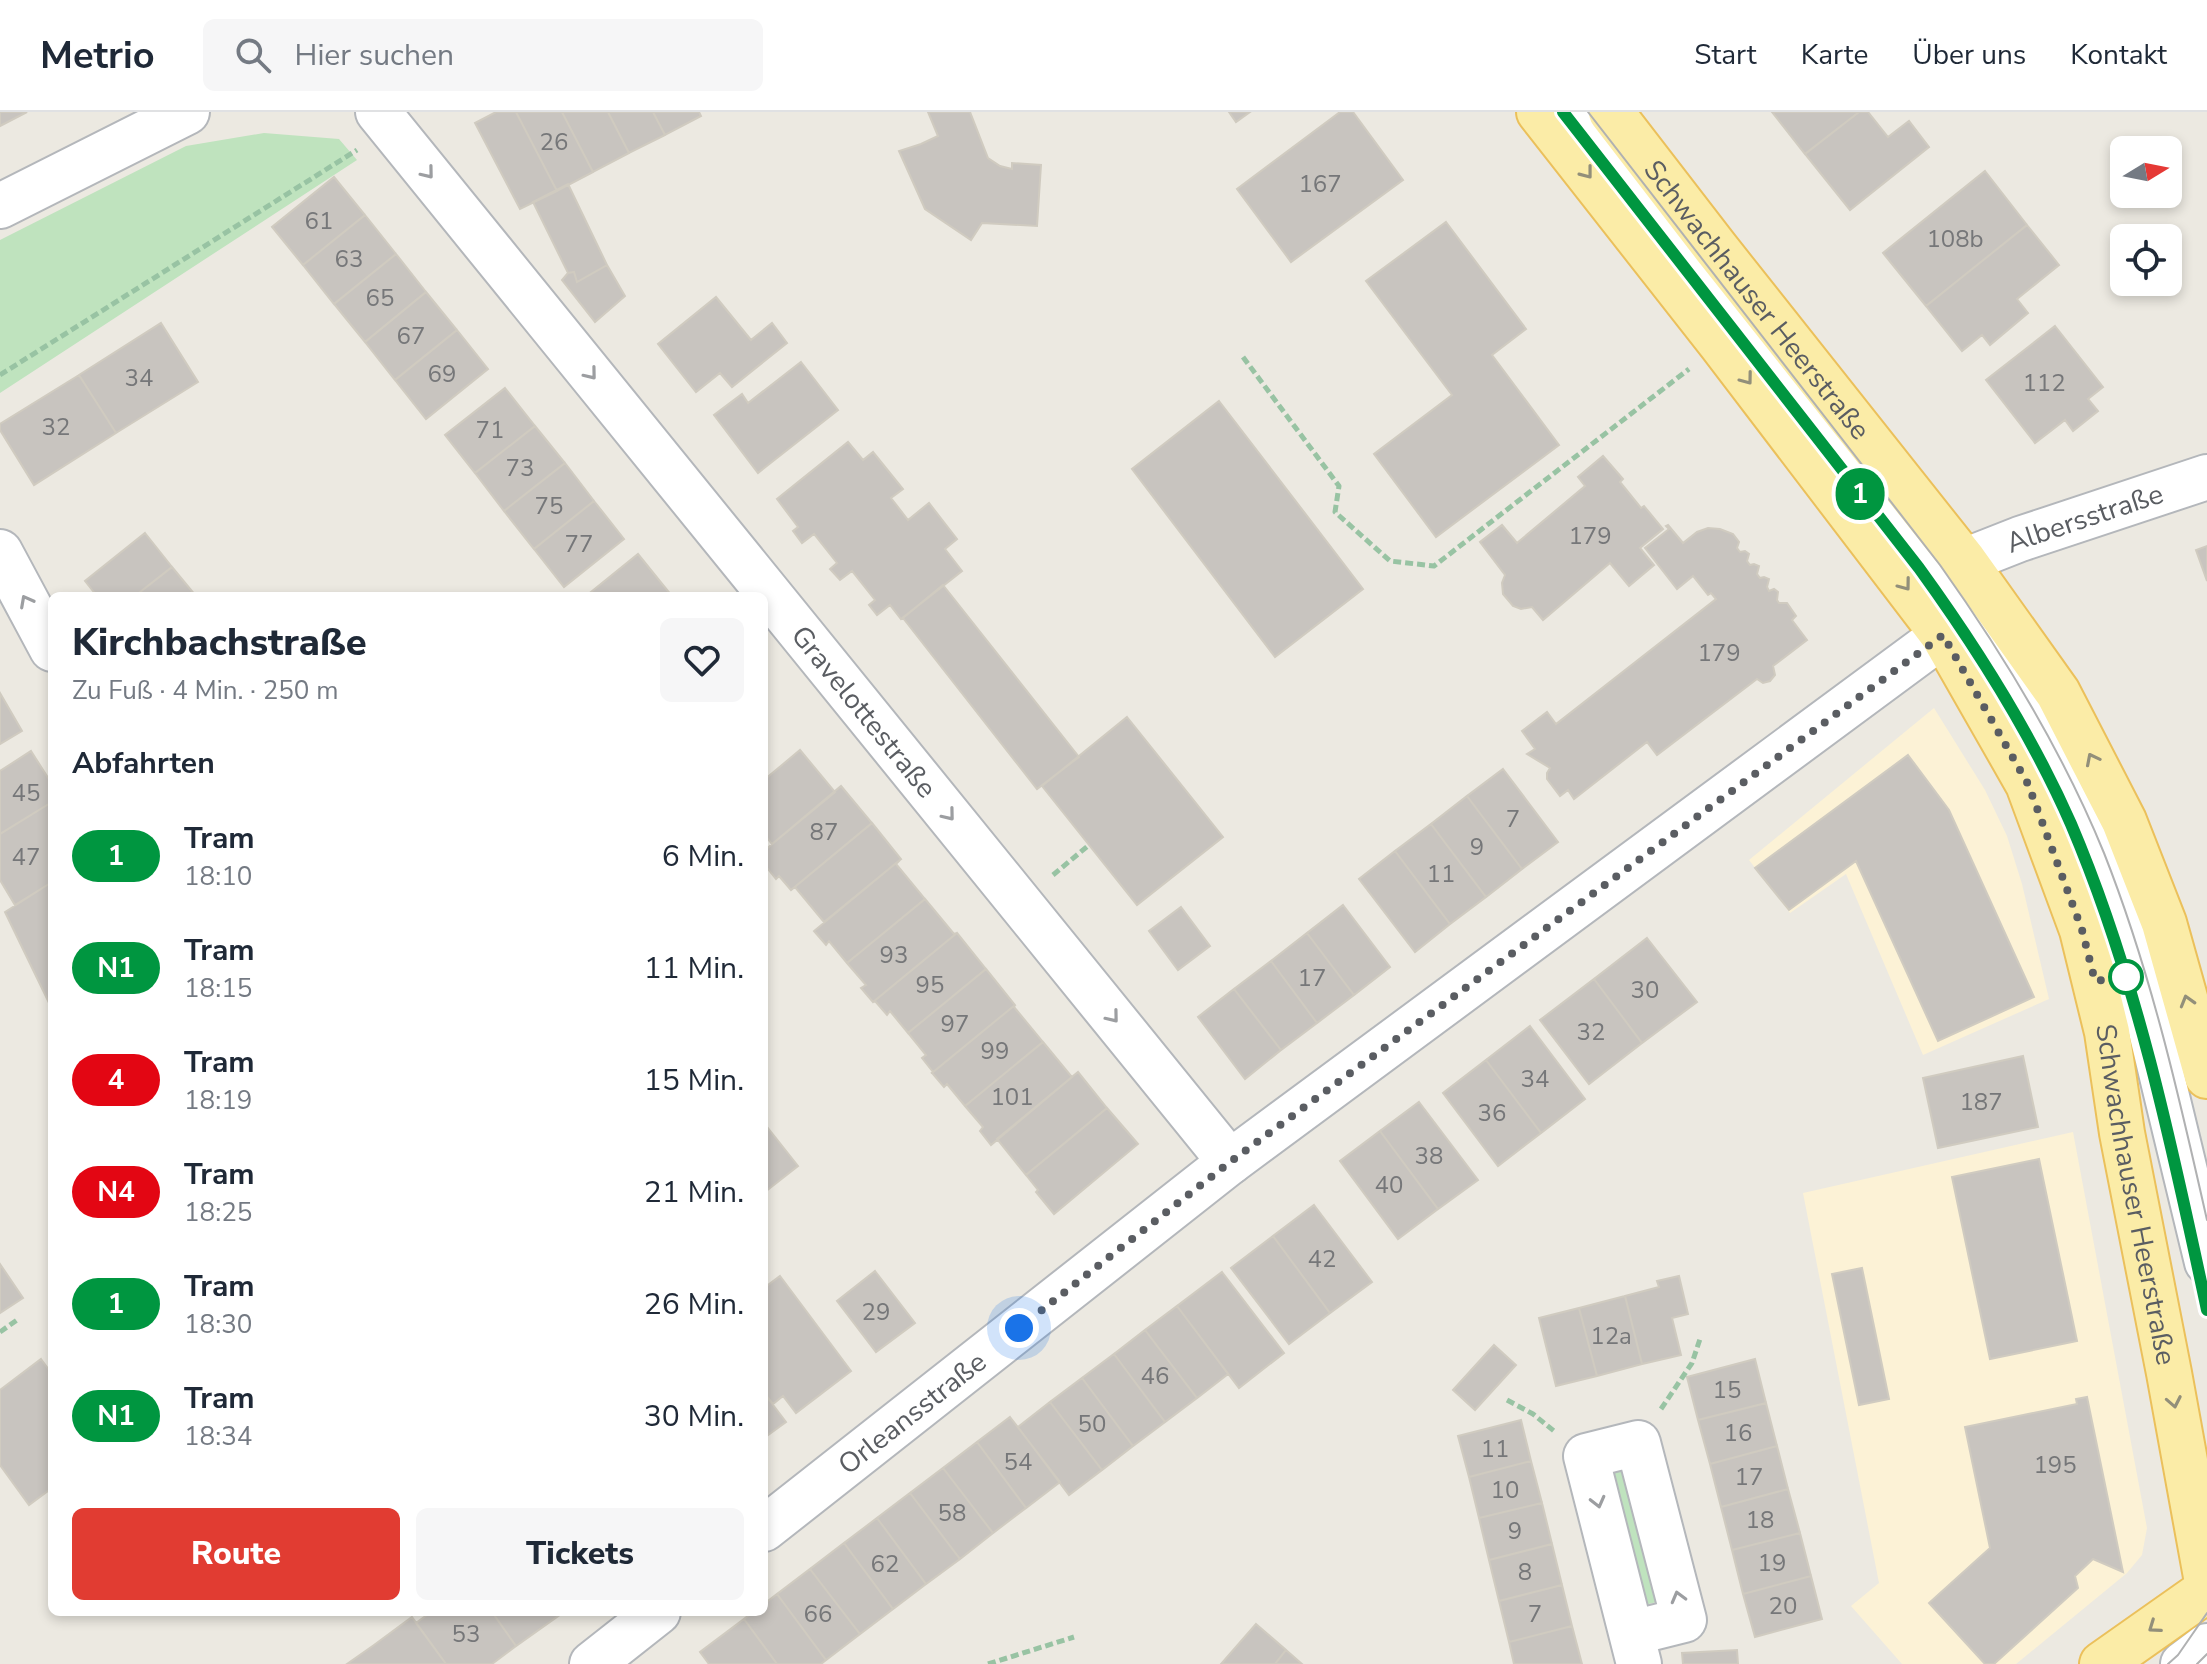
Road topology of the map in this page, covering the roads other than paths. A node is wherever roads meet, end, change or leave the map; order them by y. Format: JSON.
{"nodes":[{"id":1,"x":187,"y":112,"type":"edge"},
{"id":2,"x":1539,"y":112,"type":"edge"},
{"id":3,"x":1576,"y":112,"type":"edge"},
{"id":4,"x":1611,"y":112,"type":"edge"},
{"id":5,"x":385,"y":120,"type":"edge"},
{"id":6,"x":0,"y":206,"type":"edge"},
{"id":7,"x":2207,"y":477,"type":"edge"},
{"id":8,"x":0,"y":552,"type":"edge"},
{"id":9,"x":1964,"y":561,"type":"junction"},
{"id":10,"x":768,"y":592,"type":"edge"},
{"id":11,"x":768,"y":592,"type":"edge"},
{"id":12,"x":1943,"y":635,"type":"junction"},
{"id":13,"x":48,"y":642,"type":"edge"},
{"id":14,"x":2207,"y":1076,"type":"edge"},
{"id":15,"x":1230,"y":1162,"type":"junction"},
{"id":16,"x":2207,"y":1262,"type":"edge"},
{"id":17,"x":768,"y":1526,"type":"edge"},
{"id":18,"x":2207,"y":1582,"type":"edge"},
{"id":19,"x":2207,"y":1590,"type":"edge"},
{"id":20,"x":648,"y":1616,"type":"edge"},
{"id":21,"x":2207,"y":1646,"type":"edge"},
{"id":22,"x":1635,"y":1649,"type":"edge"},
{"id":23,"x":592,"y":1664,"type":"edge"},
{"id":24,"x":2102,"y":1664,"type":"edge"},
{"id":25,"x":2183,"y":1664,"type":"edge"}],
"edges":[{"from":1,"to":6,"type":"street"},
{"from":2,"to":12,"type":"main road","name":"Schwachhauser Heerstraße","one_way":true},
{"from":3,"to":16,"type":"street"},
{"from":4,"to":9,"type":"main road","name":"Schwachhauser Heerstraße"},
{"from":5,"to":10,"type":"street","name":"Gravelottestraße","one_way":true},
{"from":7,"to":9,"type":"street","name":"Albersstraße"},
{"from":13,"to":8,"type":"street","one_way":true},
{"from":14,"to":9,"type":"main road","name":"Schwachhauser Heerstraße","one_way":true},
{"from":11,"to":15,"type":"street","name":"Gravelottestraße","one_way":true},
{"from":12,"to":15,"type":"street","name":"Orleansstraße"},
{"from":12,"to":18,"type":"main road","name":"Schwachhauser Heerstraße","one_way":true},
{"from":15,"to":17,"type":"street","name":"Orleansstraße"},
{"from":19,"to":24,"type":"main road","one_way":true},
{"from":20,"to":23,"type":"street"},
{"from":21,"to":25,"type":"street"},
{"from":22,"to":22,"type":"street","one_way":true}]}
